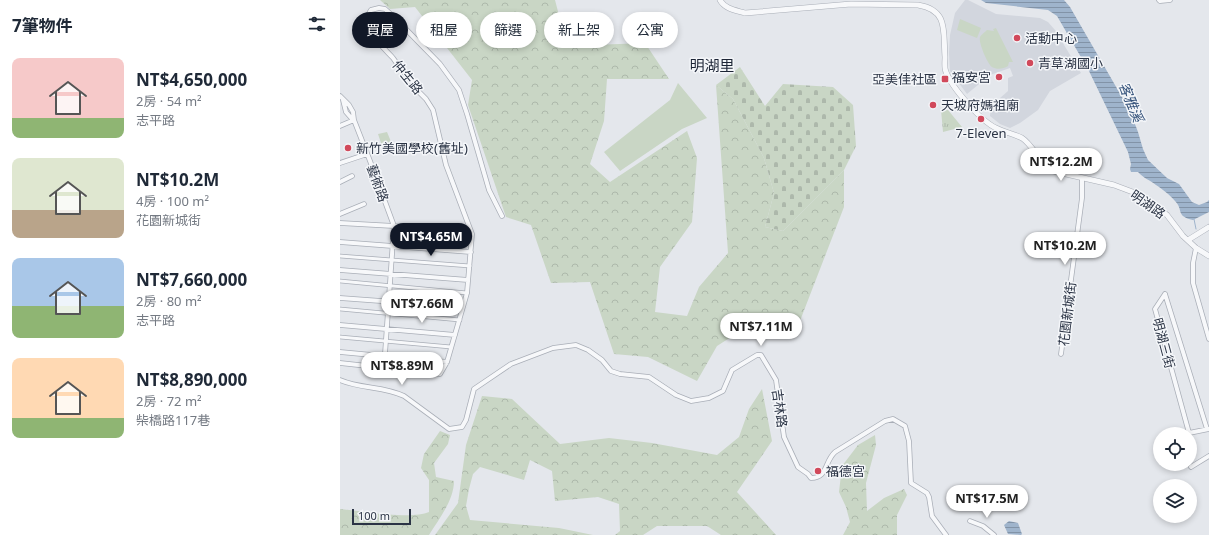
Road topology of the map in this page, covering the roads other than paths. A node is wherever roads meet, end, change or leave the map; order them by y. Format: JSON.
{"nodes":[{"id":1,"x":720,"y":0,"type":"edge"},
{"id":2,"x":1159,"y":0,"type":"edge"},
{"id":3,"x":1170,"y":0,"type":"edge"},
{"id":4,"x":341,"y":98,"type":"edge"},
{"id":5,"x":354,"y":120,"type":"junction"},
{"id":6,"x":340,"y":126,"type":"edge"},
{"id":7,"x":367,"y":154,"type":"junction"},
{"id":8,"x":340,"y":163,"type":"edge"},
{"id":9,"x":352,"y":176,"type":"dead end"},
{"id":10,"x":1082,"y":178,"type":"junction"},
{"id":11,"x":340,"y":182,"type":"edge"},
{"id":12,"x":364,"y":204,"type":"dead end"},
{"id":13,"x":340,"y":214,"type":"edge"},
{"id":14,"x":502,"y":216,"type":"dead end"},
{"id":15,"x":340,"y":223,"type":"edge"},
{"id":16,"x":394,"y":226,"type":"junction"},
{"id":17,"x":1209,"y":227,"type":"edge"},
{"id":18,"x":472,"y":234,"type":"junction"},
{"id":19,"x":1188,"y":240,"type":"junction"},
{"id":20,"x":340,"y":242,"type":"edge"},
{"id":21,"x":393,"y":246,"type":"junction"},
{"id":22,"x":1196,"y":248,"type":"junction"},
{"id":23,"x":471,"y":252,"type":"junction"},
{"id":24,"x":340,"y":256,"type":"edge"},
{"id":25,"x":1209,"y":256,"type":"edge"},
{"id":26,"x":392,"y":260,"type":"junction"},
{"id":27,"x":470,"y":266,"type":"junction"},
{"id":28,"x":340,"y":270,"type":"edge"},
{"id":29,"x":391,"y":274,"type":"junction"},
{"id":30,"x":468,"y":280,"type":"junction"},
{"id":31,"x":340,"y":281,"type":"edge"},
{"id":32,"x":390,"y":286,"type":"junction"},
{"id":33,"x":467,"y":292,"type":"junction"},
{"id":34,"x":340,"y":298,"type":"edge"},
{"id":35,"x":389,"y":301,"type":"junction"},
{"id":36,"x":463,"y":307,"type":"junction"},
{"id":37,"x":340,"y":310,"type":"edge"},
{"id":38,"x":388,"y":314,"type":"junction"},
{"id":39,"x":460,"y":320,"type":"junction"},
{"id":40,"x":340,"y":325,"type":"edge"},
{"id":41,"x":387,"y":329,"type":"junction"},
{"id":42,"x":455,"y":335,"type":"junction"},
{"id":43,"x":340,"y":337,"type":"edge"},
{"id":44,"x":1209,"y":339,"type":"edge"},
{"id":45,"x":386,"y":341,"type":"junction"},
{"id":46,"x":451,"y":348,"type":"junction"},
{"id":47,"x":340,"y":352,"type":"edge"},
{"id":48,"x":1061,"y":354,"type":"dead end"},
{"id":49,"x":385,"y":356,"type":"junction"},
{"id":50,"x":447,"y":362,"type":"junction"},
{"id":51,"x":340,"y":363,"type":"edge"},
{"id":52,"x":384,"y":368,"type":"junction"},
{"id":53,"x":340,"y":380,"type":"edge"},
{"id":54,"x":1209,"y":417,"type":"edge"},
{"id":55,"x":1203,"y":419,"type":"junction"},
{"id":56,"x":1208,"y":429,"type":"edge"},
{"id":57,"x":1209,"y":456,"type":"edge"},
{"id":58,"x":1197,"y":464,"type":"edge"},
{"id":59,"x":970,"y":520,"type":"dead end"},
{"id":60,"x":946,"y":535,"type":"edge"},
{"id":61,"x":994,"y":535,"type":"edge"}],
"edges":[{"from":1,"to":10,"type":"street","name":"明湖路"},
{"from":2,"to":3,"type":"street"},
{"from":4,"to":5,"type":"street","name":"藝術路"},
{"from":5,"to":6,"type":"street"},
{"from":5,"to":7,"type":"street","name":"藝術路"},
{"from":7,"to":8,"type":"street"},
{"from":7,"to":16,"type":"street","name":"藝術路"},
{"from":9,"to":11,"type":"street"},
{"from":10,"to":19,"type":"street","name":"明湖路"},
{"from":10,"to":48,"type":"street","name":"花園新城街"},
{"from":12,"to":13,"type":"street"},
{"from":14,"to":18,"type":"street","name":"仲生路"},
{"from":15,"to":16,"type":"street"},
{"from":16,"to":18,"type":"street"},
{"from":16,"to":21,"type":"street","name":"藝術路"},
{"from":17,"to":19,"type":"street"},
{"from":18,"to":23,"type":"street"},
{"from":19,"to":22,"type":"street","name":"明湖路"},
{"from":20,"to":21,"type":"street"},
{"from":21,"to":23,"type":"street"},
{"from":21,"to":26,"type":"street","name":"藝術路"},
{"from":22,"to":25,"type":"street","name":"明湖路"},
{"from":22,"to":44,"type":"street"},
{"from":23,"to":27,"type":"street"},
{"from":24,"to":26,"type":"street"},
{"from":26,"to":27,"type":"street"},
{"from":26,"to":29,"type":"street","name":"藝術路"},
{"from":27,"to":30,"type":"street"},
{"from":28,"to":29,"type":"street"},
{"from":29,"to":30,"type":"street"},
{"from":29,"to":32,"type":"street","name":"藝術路"},
{"from":30,"to":33,"type":"street"},
{"from":31,"to":32,"type":"street"},
{"from":32,"to":33,"type":"street"},
{"from":32,"to":35,"type":"street","name":"藝術路"},
{"from":33,"to":36,"type":"street"},
{"from":34,"to":35,"type":"street"},
{"from":35,"to":36,"type":"street"},
{"from":35,"to":38,"type":"street","name":"藝術路"},
{"from":36,"to":39,"type":"street"},
{"from":37,"to":38,"type":"street"},
{"from":38,"to":39,"type":"street"},
{"from":38,"to":41,"type":"street","name":"藝術路"},
{"from":39,"to":42,"type":"street"},
{"from":40,"to":41,"type":"street"},
{"from":41,"to":42,"type":"street"},
{"from":41,"to":45,"type":"street","name":"藝術路"},
{"from":42,"to":46,"type":"street"},
{"from":43,"to":45,"type":"street"},
{"from":45,"to":46,"type":"street"},
{"from":45,"to":49,"type":"street","name":"藝術路"},
{"from":46,"to":50,"type":"street"},
{"from":47,"to":49,"type":"street"},
{"from":49,"to":50,"type":"street"},
{"from":49,"to":52,"type":"street","name":"藝術路"},
{"from":50,"to":52,"type":"street"},
{"from":51,"to":52,"type":"street"},
{"from":53,"to":60,"type":"street","name":"吉林路"},
{"from":54,"to":55,"type":"street"},
{"from":55,"to":56,"type":"street","name":"明湖三街"},
{"from":55,"to":56,"type":"street","name":"明湖三街"},
{"from":57,"to":58,"type":"street"},
{"from":59,"to":61,"type":"street"}]}
